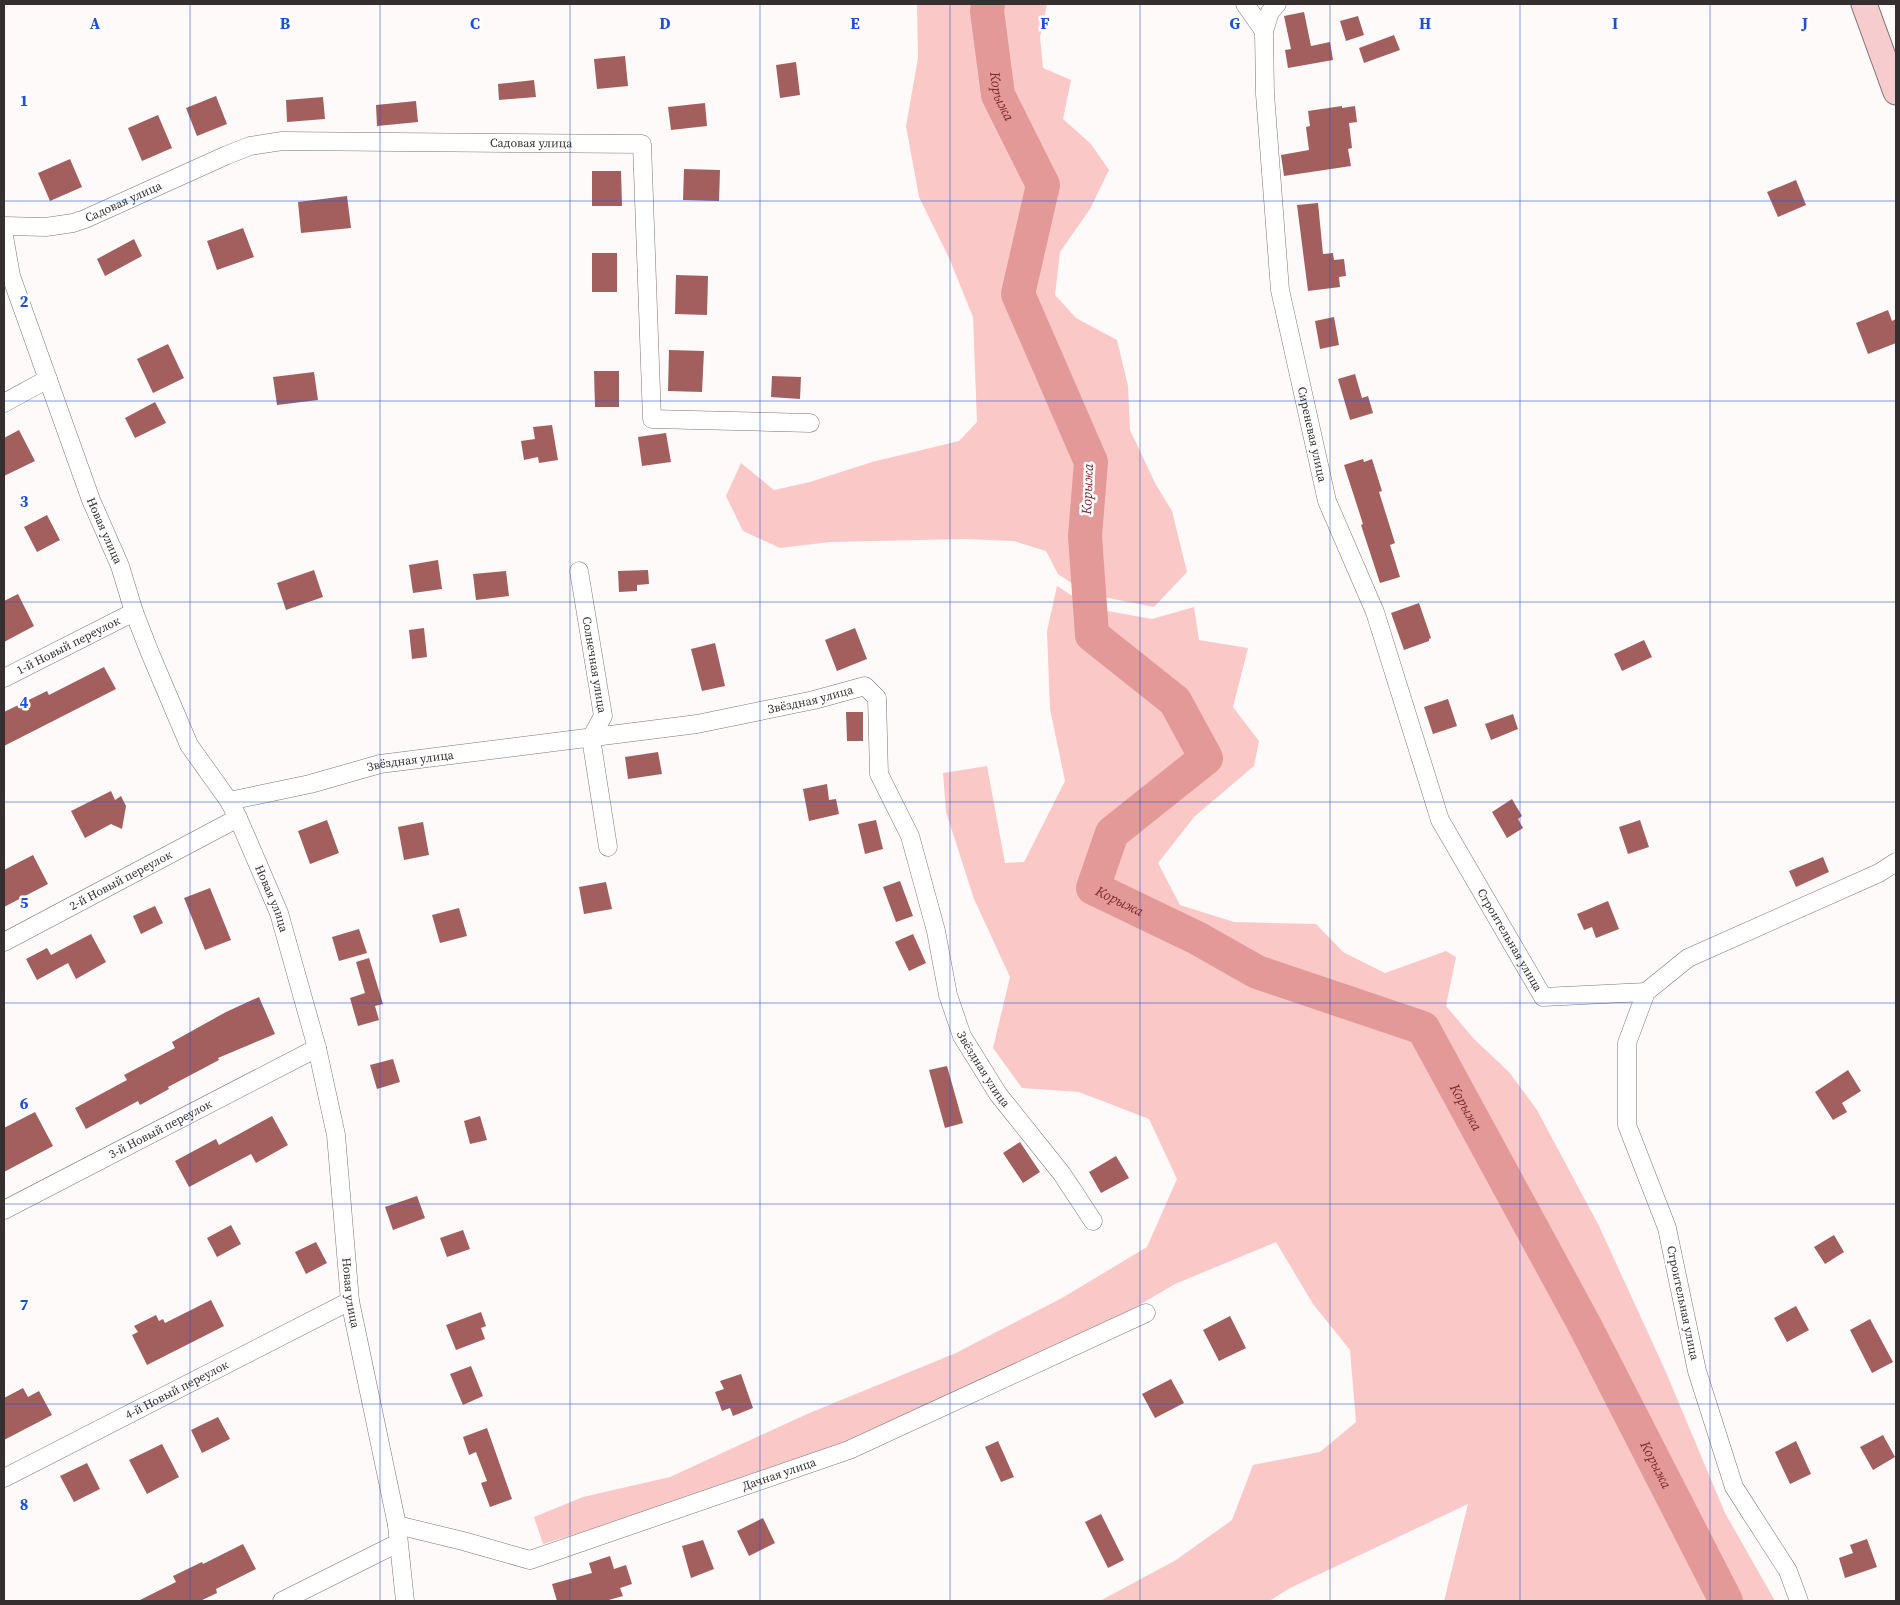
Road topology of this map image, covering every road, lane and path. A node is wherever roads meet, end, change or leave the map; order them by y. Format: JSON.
{"nodes":[{"id":1,"x":1245,"y":4,"type":"edge"},
{"id":2,"x":1277,"y":4,"type":"edge"},
{"id":3,"x":1864,"y":4,"type":"edge"},
{"id":4,"x":1264,"y":32,"type":"junction"},
{"id":5,"x":1896,"y":92,"type":"edge"},
{"id":6,"x":4,"y":226,"type":"edge"},
{"id":7,"x":4,"y":236,"type":"edge"},
{"id":8,"x":48,"y":379,"type":"junction"},
{"id":9,"x":4,"y":403,"type":"edge"},
{"id":10,"x":810,"y":422,"type":"dead end"},
{"id":11,"x":579,"y":571,"type":"dead end"},
{"id":12,"x":134,"y":612,"type":"junction"},
{"id":13,"x":4,"y":678,"type":"edge"},
{"id":14,"x":592,"y":738,"type":"junction"},
{"id":15,"x":229,"y":801,"type":"junction"},
{"id":16,"x":238,"y":818,"type":"junction"},
{"id":17,"x":1440,"y":820,"type":"joint"},
{"id":18,"x":608,"y":847,"type":"dead end"},
{"id":19,"x":1896,"y":862,"type":"edge"},
{"id":20,"x":4,"y":942,"type":"edge"},
{"id":21,"x":1646,"y":992,"type":"junction"},
{"id":22,"x":317,"y":1048,"type":"junction"},
{"id":23,"x":4,"y":1210,"type":"edge"},
{"id":24,"x":1093,"y":1221,"type":"dead end"},
{"id":25,"x":350,"y":1301,"type":"junction"},
{"id":26,"x":1146,"y":1313,"type":"dead end"},
{"id":27,"x":4,"y":1478,"type":"edge"},
{"id":28,"x":397,"y":1525,"type":"junction"},
{"id":29,"x":398,"y":1543,"type":"junction"},
{"id":30,"x":282,"y":1601,"type":"edge"},
{"id":31,"x":405,"y":1601,"type":"edge"},
{"id":32,"x":1799,"y":1601,"type":"edge"}],
"edges":[{"from":1,"to":4,"type":"street"},
{"from":2,"to":4,"type":"street","name":"Сиреневая улица"},
{"from":3,"to":5,"type":"street"},
{"from":4,"to":17,"type":"street","name":"Сиреневая улица"},
{"from":6,"to":10,"type":"street","name":"Садовая улица"},
{"from":7,"to":8,"type":"street","name":"Новая улица"},
{"from":8,"to":9,"type":"street"},
{"from":8,"to":12,"type":"street","name":"Новая улица"},
{"from":11,"to":14,"type":"street","name":"Солнечная улица"},
{"from":12,"to":13,"type":"street","name":"1-й Новый переулок"},
{"from":12,"to":15,"type":"street","name":"Новая улица"},
{"from":14,"to":15,"type":"street","name":"Звёздная улица"},
{"from":14,"to":18,"type":"street"},
{"from":14,"to":24,"type":"street","name":"Звёздная улица"},
{"from":15,"to":16,"type":"street","name":"Новая улица"},
{"from":16,"to":20,"type":"street","name":"2-й Новый переулок"},
{"from":16,"to":22,"type":"street","name":"Новая улица"},
{"from":17,"to":21,"type":"street","name":"Строительная улица"},
{"from":19,"to":21,"type":"street"},
{"from":21,"to":32,"type":"street","name":"Строительная улица"},
{"from":22,"to":23,"type":"street","name":"3-й Новый переулок"},
{"from":22,"to":25,"type":"street","name":"Новая улица"},
{"from":25,"to":27,"type":"street","name":"4-й Новый переулок"},
{"from":25,"to":28,"type":"street","name":"Новая улица"},
{"from":26,"to":28,"type":"street","name":"Дачная улица"},
{"from":28,"to":29,"type":"street","name":"Новая улица"},
{"from":29,"to":30,"type":"street"},
{"from":29,"to":31,"type":"street","name":"Новая улица"}]}
